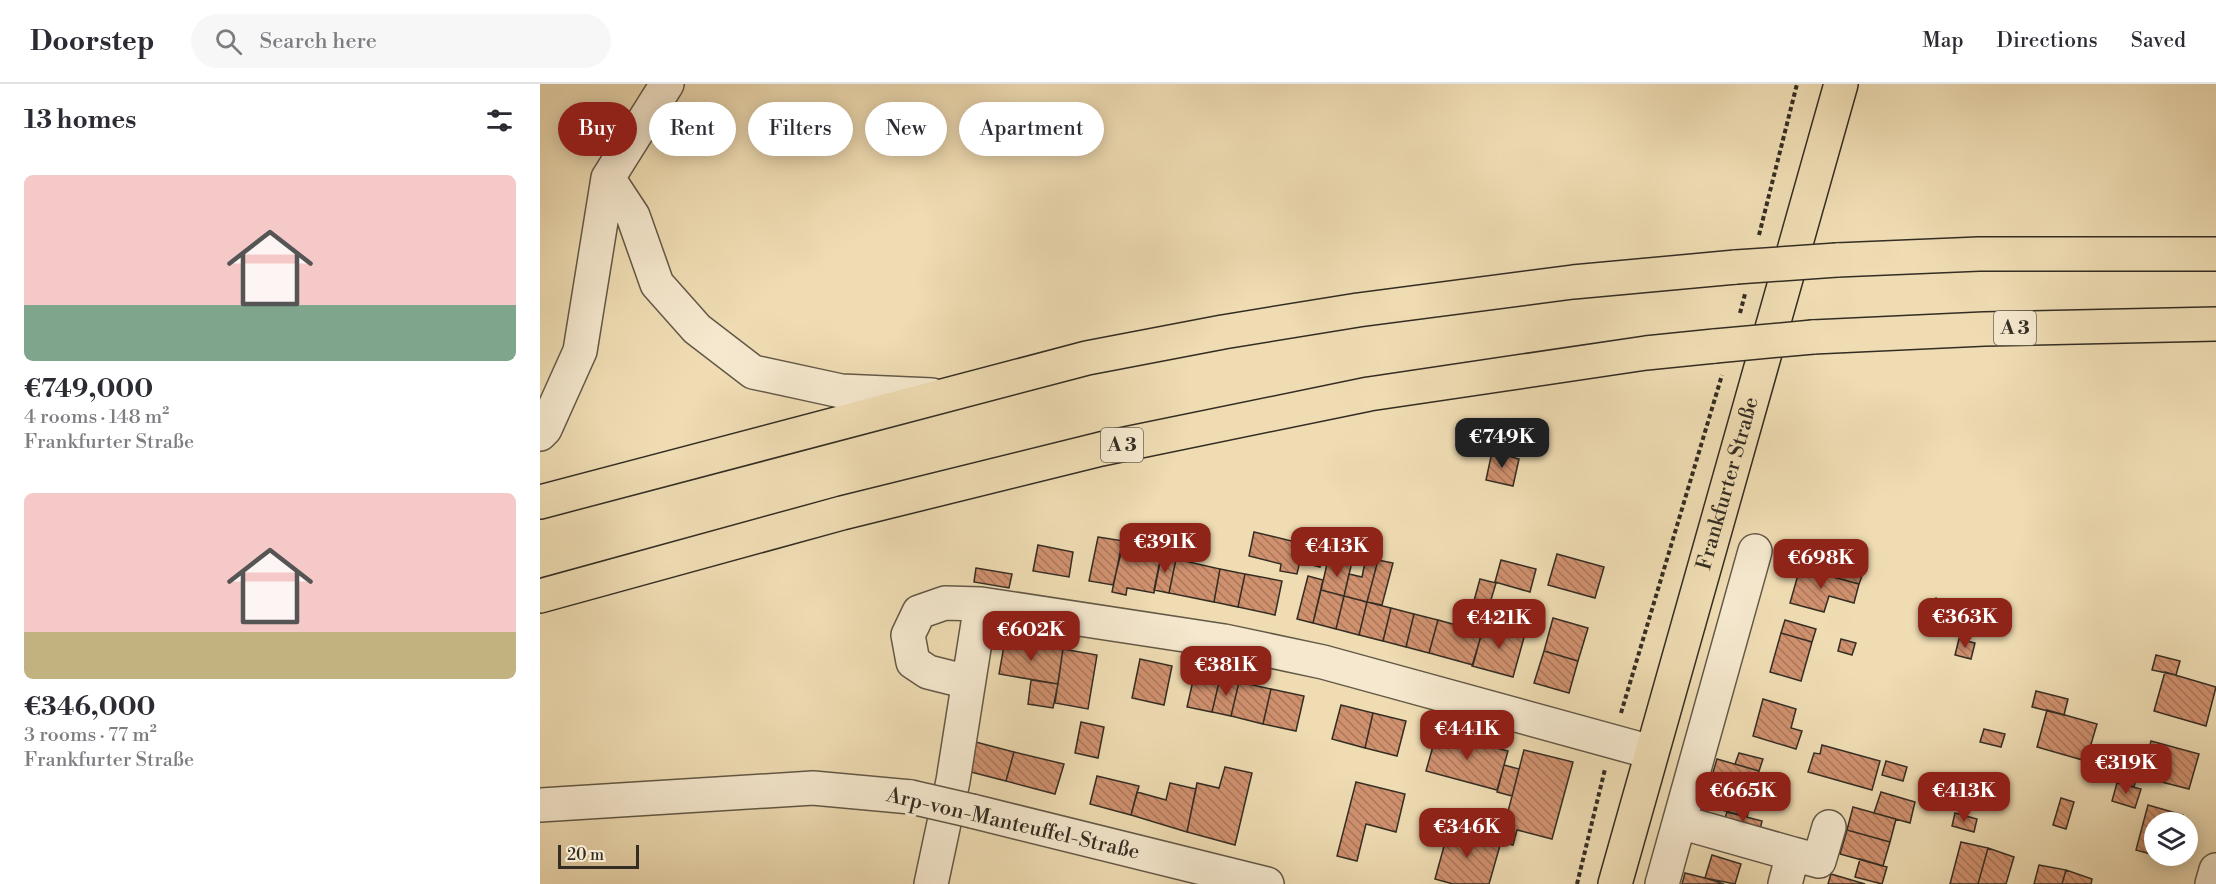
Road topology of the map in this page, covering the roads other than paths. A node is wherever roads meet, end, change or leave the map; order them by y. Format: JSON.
{"nodes":[{"id":1,"x":667,"y":84,"type":"edge"},
{"id":2,"x":1841,"y":84,"type":"edge"},
{"id":3,"x":609,"y":178,"type":"junction"},
{"id":4,"x":2216,"y":254,"type":"edge"},
{"id":5,"x":2216,"y":324,"type":"edge"},
{"id":6,"x":944,"y":396,"type":"junction"},
{"id":7,"x":540,"y":434,"type":"edge"},
{"id":8,"x":540,"y":502,"type":"edge"},
{"id":9,"x":1755,"y":551,"type":"dead end"},
{"id":10,"x":540,"y":596,"type":"edge"},
{"id":11,"x":981,"y":603,"type":"junction"},
{"id":12,"x":968,"y":682,"type":"junction"},
{"id":13,"x":1651,"y":752,"type":"junction"},
{"id":14,"x":540,"y":805,"type":"edge"},
{"id":15,"x":1680,"y":822,"type":"junction"},
{"id":16,"x":1829,"y":826,"type":"dead end"},
{"id":17,"x":1789,"y":869,"type":"edge"},
{"id":18,"x":2216,"y":870,"type":"edge"},
{"id":19,"x":931,"y":884,"type":"edge"},
{"id":20,"x":1268,"y":884,"type":"edge"},
{"id":21,"x":1615,"y":884,"type":"edge"},
{"id":22,"x":1662,"y":884,"type":"edge"},
{"id":23,"x":2212,"y":884,"type":"edge"}],
"edges":[{"from":1,"to":3,"type":"street"},
{"from":2,"to":13,"type":"main road","name":"Frankfurter Straße"},
{"from":3,"to":6,"type":"street"},
{"from":3,"to":7,"type":"street"},
{"from":4,"to":6,"type":"main road","bridge":true},
{"from":5,"to":10,"type":"main road","number":"A 3","bridge":true},
{"from":6,"to":8,"type":"main road"},
{"from":9,"to":15,"type":"street","name":"Frankfurter Straße"},
{"from":11,"to":12,"type":"street"},
{"from":11,"to":12,"type":"street"},
{"from":11,"to":13,"type":"street"},
{"from":12,"to":19,"type":"street"},
{"from":13,"to":21,"type":"main road","name":"Frankfurter Straße"},
{"from":14,"to":20,"type":"street","name":"Arp-von-Manteuffel-Straße","bridge":true},
{"from":15,"to":17,"type":"street"},
{"from":15,"to":22,"type":"street","name":"Frankfurter Straße"},
{"from":16,"to":17,"type":"street"},
{"from":18,"to":23,"type":"street"}]}
